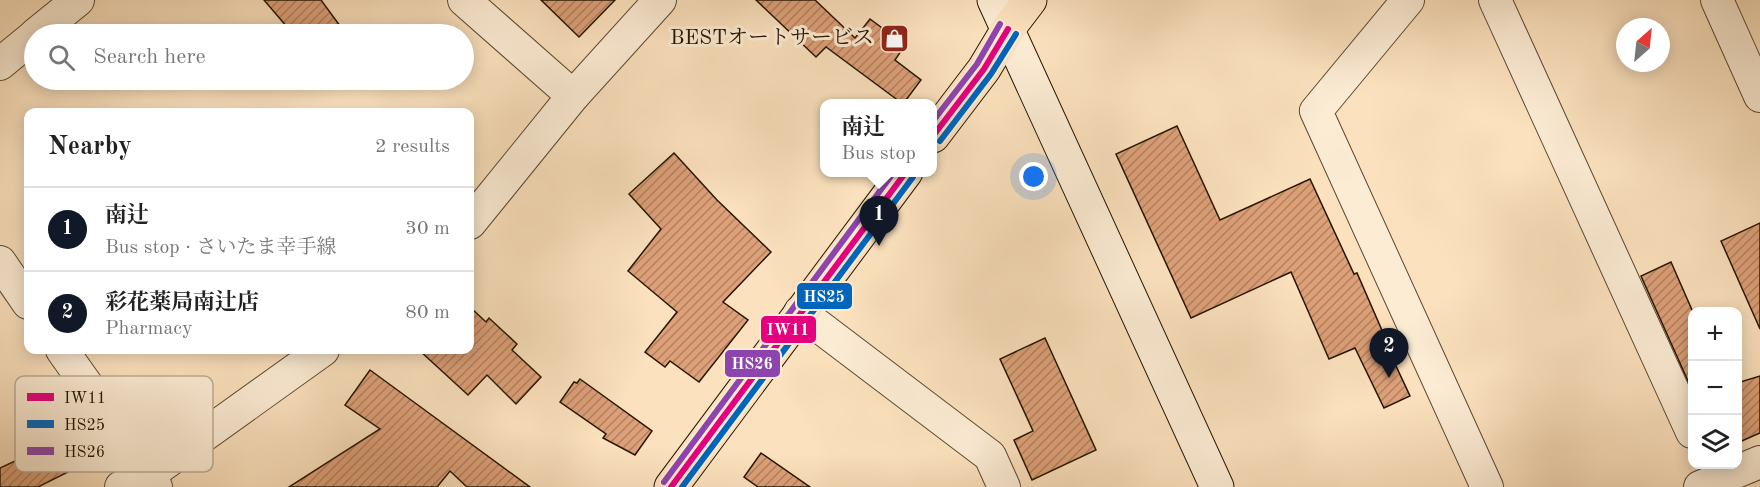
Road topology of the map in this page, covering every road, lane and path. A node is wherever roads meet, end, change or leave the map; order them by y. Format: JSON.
{"nodes":[{"id":1,"x":78,"y":0,"type":"edge"},
{"id":2,"x":464,"y":0,"type":"edge"},
{"id":3,"x":660,"y":0,"type":"edge"},
{"id":4,"x":1030,"y":0,"type":"edge"},
{"id":5,"x":1408,"y":0,"type":"edge"},
{"id":6,"x":1495,"y":0,"type":"edge"},
{"id":7,"x":1717,"y":0,"type":"edge"},
{"id":8,"x":1001,"y":14,"type":"edge"},
{"id":9,"x":49,"y":24,"type":"edge"},
{"id":10,"x":24,"y":44,"type":"edge"},
{"id":11,"x":0,"y":64,"type":"edge"},
{"id":12,"x":573,"y":96,"type":"junction"},
{"id":13,"x":1760,"y":96,"type":"edge"},
{"id":14,"x":937,"y":131,"type":"edge"},
{"id":15,"x":902,"y":177,"type":"edge"},
{"id":16,"x":474,"y":218,"type":"edge"},
{"id":17,"x":0,"y":262,"type":"edge"},
{"id":18,"x":24,"y":297,"type":"edge"},
{"id":19,"x":800,"y":312,"type":"junction"},
{"id":20,"x":65,"y":354,"type":"edge"},
{"id":21,"x":318,"y":354,"type":"edge"},
{"id":22,"x":80,"y":376,"type":"edge"},
{"id":23,"x":1688,"y":423,"type":"edge"},
{"id":24,"x":213,"y":435,"type":"edge"},
{"id":25,"x":1760,"y":462,"type":"edge"},
{"id":26,"x":1710,"y":480,"type":"edge"},
{"id":27,"x":153,"y":481,"type":"edge"},
{"id":28,"x":121,"y":487,"type":"edge"},
{"id":29,"x":671,"y":487,"type":"edge"},
{"id":30,"x":1004,"y":487,"type":"edge"},
{"id":31,"x":1217,"y":487,"type":"edge"},
{"id":32,"x":1488,"y":487,"type":"edge"}],
"edges":[{"from":1,"to":9,"type":"street"},
{"from":2,"to":12,"type":"street"},
{"from":3,"to":12,"type":"street"},
{"from":4,"to":8,"type":"main road"},
{"from":5,"to":32,"type":"street"},
{"from":6,"to":23,"type":"street"},
{"from":7,"to":13,"type":"street"},
{"from":8,"to":14,"type":"main road"},
{"from":8,"to":31,"type":"street"},
{"from":10,"to":11,"type":"street"},
{"from":12,"to":16,"type":"street"},
{"from":15,"to":19,"type":"main road"},
{"from":17,"to":18,"type":"street"},
{"from":19,"to":29,"type":"main road"},
{"from":19,"to":30,"type":"street"},
{"from":20,"to":22,"type":"street"},
{"from":21,"to":24,"type":"street"},
{"from":25,"to":26,"type":"street"},
{"from":27,"to":28,"type":"street"}]}
